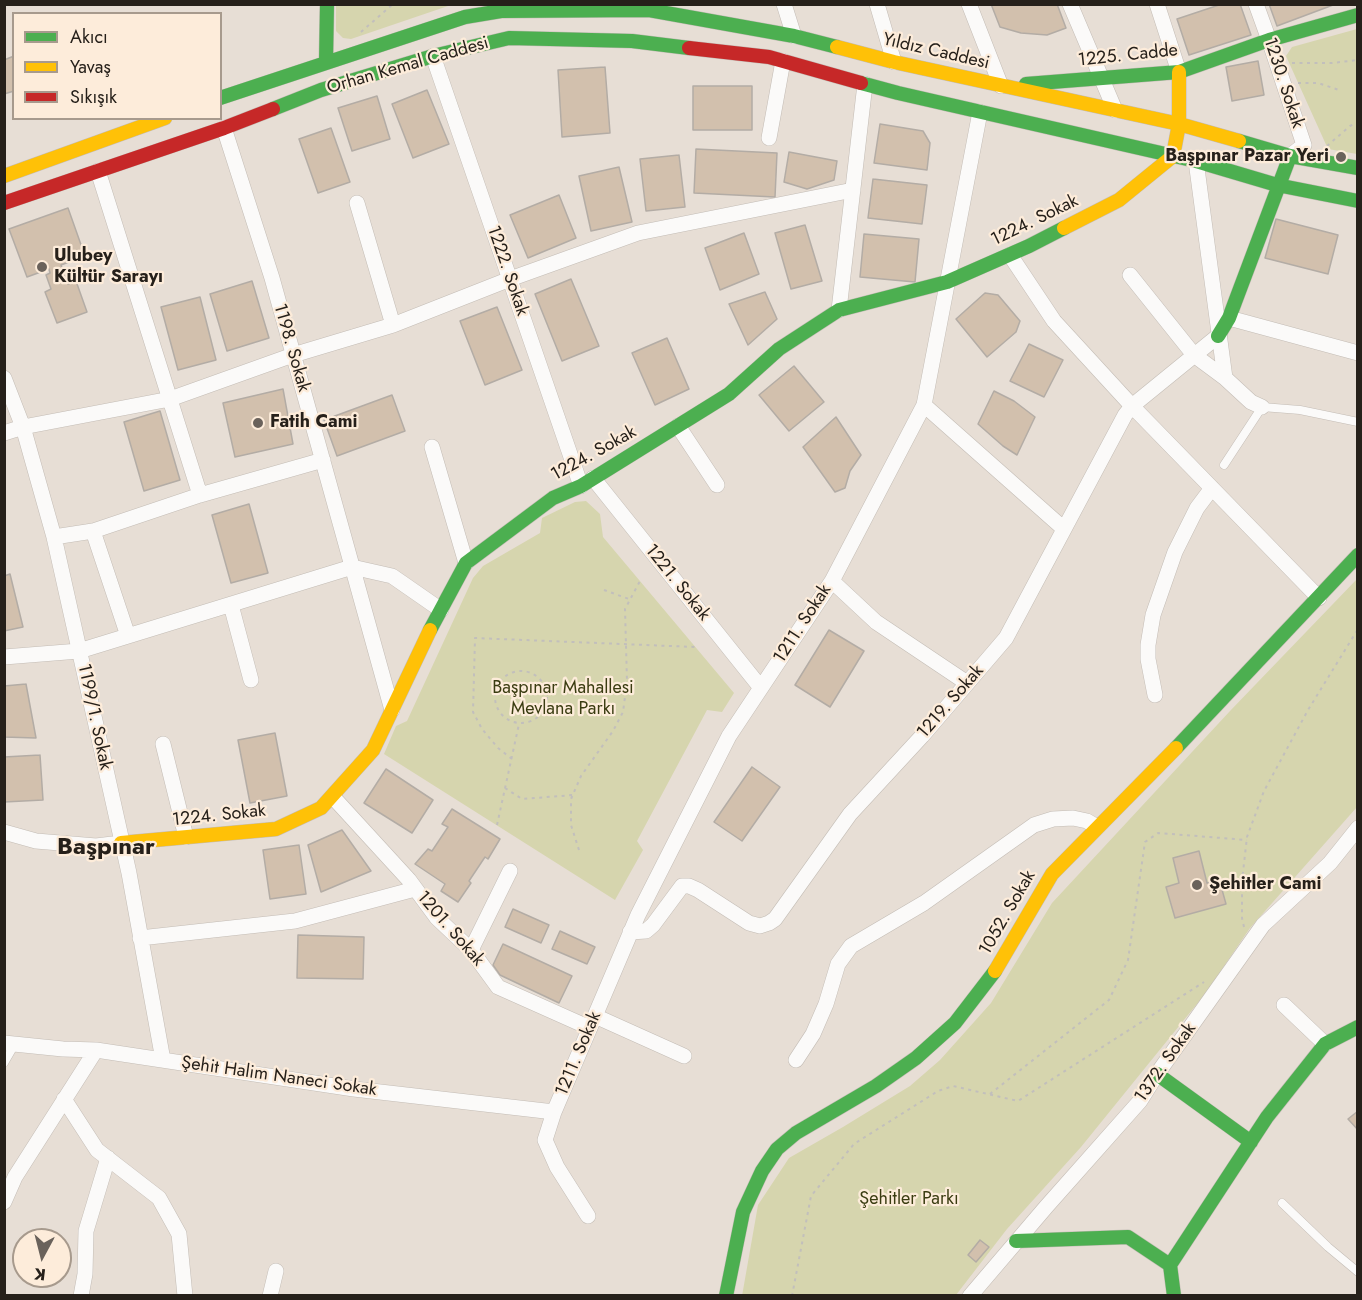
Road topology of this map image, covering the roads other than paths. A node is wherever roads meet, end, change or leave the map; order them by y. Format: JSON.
{"nodes":[{"id":1,"x":327,"y":4,"type":"edge"},
{"id":2,"x":784,"y":4,"type":"edge"},
{"id":3,"x":877,"y":4,"type":"edge"},
{"id":4,"x":969,"y":4,"type":"edge"},
{"id":5,"x":1070,"y":4,"type":"edge"},
{"id":6,"x":1157,"y":4,"type":"edge"},
{"id":7,"x":1256,"y":4,"type":"edge"},
{"id":8,"x":505,"y":7,"type":"edge"},
{"id":9,"x":1351,"y":13,"type":"edge"},
{"id":10,"x":794,"y":36,"type":"junction"},
{"id":11,"x":509,"y":38,"type":"junction"},
{"id":12,"x":1269,"y":40,"type":"junction"},
{"id":13,"x":433,"y":56,"type":"junction"},
{"id":14,"x":783,"y":61,"type":"junction"},
{"id":15,"x":326,"y":62,"type":"junction"},
{"id":16,"x":894,"y":62,"type":"junction"},
{"id":17,"x":1179,"y":72,"type":"junction"},
{"id":18,"x":1101,"y":76,"type":"junction"},
{"id":19,"x":865,"y":84,"type":"junction"},
{"id":20,"x":1001,"y":86,"type":"junction"},
{"id":21,"x":222,"y":97,"type":"edge"},
{"id":22,"x":1115,"y":110,"type":"junction"},
{"id":23,"x":980,"y":112,"type":"junction"},
{"id":24,"x":159,"y":120,"type":"edge"},
{"id":25,"x":1179,"y":124,"type":"junction"},
{"id":26,"x":224,"y":128,"type":"junction"},
{"id":27,"x":769,"y":138,"type":"dead end"},
{"id":28,"x":1173,"y":156,"type":"junction"},
{"id":29,"x":1290,"y":156,"type":"junction"},
{"id":30,"x":1196,"y":161,"type":"junction"},
{"id":31,"x":1358,"y":168,"type":"edge"},
{"id":32,"x":98,"y":171,"type":"junction"},
{"id":33,"x":4,"y":176,"type":"edge"},
{"id":34,"x":1278,"y":185,"type":"junction"},
{"id":35,"x":853,"y":190,"type":"junction"},
{"id":36,"x":1358,"y":201,"type":"edge"},
{"id":37,"x":4,"y":203,"type":"edge"},
{"id":38,"x":357,"y":203,"type":"dead end"},
{"id":39,"x":1010,"y":255,"type":"junction"},
{"id":40,"x":1130,"y":275,"type":"dead end"},
{"id":41,"x":510,"y":279,"type":"junction"},
{"id":42,"x":947,"y":282,"type":"junction"},
{"id":43,"x":839,"y":309,"type":"junction"},
{"id":44,"x":1229,"y":318,"type":"junction"},
{"id":45,"x":393,"y":325,"type":"junction"},
{"id":46,"x":1218,"y":336,"type":"junction"},
{"id":47,"x":1358,"y":353,"type":"edge"},
{"id":48,"x":293,"y":355,"type":"junction"},
{"id":49,"x":1194,"y":355,"type":"junction"},
{"id":50,"x":4,"y":378,"type":"edge"},
{"id":51,"x":1225,"y":378,"type":"junction"},
{"id":52,"x":170,"y":399,"type":"junction"},
{"id":53,"x":924,"y":405,"type":"junction"},
{"id":54,"x":1132,"y":405,"type":"junction"},
{"id":55,"x":1262,"y":407,"type":"junction"},
{"id":56,"x":1358,"y":422,"type":"edge"},
{"id":57,"x":678,"y":426,"type":"junction"},
{"id":58,"x":23,"y":427,"type":"junction"},
{"id":59,"x":4,"y":433,"type":"edge"},
{"id":60,"x":432,"y":447,"type":"dead end"},
{"id":61,"x":322,"y":460,"type":"junction"},
{"id":62,"x":1224,"y":465,"type":"dead end"},
{"id":63,"x":587,"y":482,"type":"junction"},
{"id":64,"x":717,"y":486,"type":"dead end"},
{"id":65,"x":1212,"y":488,"type":"junction"},
{"id":66,"x":200,"y":495,"type":"junction"},
{"id":67,"x":1064,"y":529,"type":"junction"},
{"id":68,"x":93,"y":531,"type":"junction"},
{"id":69,"x":54,"y":537,"type":"junction"},
{"id":70,"x":1358,"y":555,"type":"edge"},
{"id":71,"x":466,"y":563,"type":"junction"},
{"id":72,"x":352,"y":567,"type":"junction"},
{"id":73,"x":831,"y":581,"type":"junction"},
{"id":74,"x":1319,"y":598,"type":"junction"},
{"id":75,"x":231,"y":605,"type":"junction"},
{"id":76,"x":441,"y":610,"type":"junction"},
{"id":77,"x":128,"y":636,"type":"junction"},
{"id":78,"x":79,"y":651,"type":"junction"},
{"id":79,"x":4,"y":657,"type":"edge"},
{"id":80,"x":251,"y":680,"type":"dead end"},
{"id":81,"x":967,"y":683,"type":"junction"},
{"id":82,"x":761,"y":688,"type":"junction"},
{"id":83,"x":1155,"y":695,"type":"dead end"},
{"id":84,"x":392,"y":710,"type":"junction"},
{"id":85,"x":163,"y":744,"type":"dead end"},
{"id":86,"x":333,"y":796,"type":"junction"},
{"id":87,"x":1097,"y":827,"type":"junction"},
{"id":88,"x":1358,"y":828,"type":"edge"},
{"id":89,"x":4,"y":832,"type":"edge"},
{"id":90,"x":186,"y":837,"type":"junction"},
{"id":91,"x":121,"y":843,"type":"junction"},
{"id":92,"x":510,"y":871,"type":"dead end"},
{"id":93,"x":416,"y":889,"type":"junction"},
{"id":94,"x":630,"y":932,"type":"junction"},
{"id":95,"x":140,"y":938,"type":"junction"},
{"id":96,"x":471,"y":951,"type":"junction"},
{"id":97,"x":1284,"y":1005,"type":"dead end"},
{"id":98,"x":592,"y":1022,"type":"junction"},
{"id":99,"x":1358,"y":1028,"type":"edge"},
{"id":100,"x":10,"y":1043,"type":"edge"},
{"id":101,"x":1325,"y":1044,"type":"junction"},
{"id":102,"x":96,"y":1050,"type":"junction"},
{"id":103,"x":684,"y":1056,"type":"dead end"},
{"id":104,"x":163,"y":1060,"type":"junction"},
{"id":105,"x":796,"y":1060,"type":"dead end"},
{"id":106,"x":4,"y":1063,"type":"edge"},
{"id":107,"x":1157,"y":1074,"type":"junction"},
{"id":108,"x":64,"y":1099,"type":"junction"},
{"id":109,"x":554,"y":1112,"type":"junction"},
{"id":110,"x":1251,"y":1142,"type":"junction"},
{"id":111,"x":108,"y":1158,"type":"junction"},
{"id":112,"x":4,"y":1202,"type":"edge"},
{"id":113,"x":1282,"y":1203,"type":"dead end"},
{"id":114,"x":588,"y":1215,"type":"dead end"},
{"id":115,"x":1016,"y":1241,"type":"junction"},
{"id":116,"x":1170,"y":1265,"type":"junction"},
{"id":117,"x":276,"y":1271,"type":"dead end"},
{"id":118,"x":1358,"y":1272,"type":"edge"},
{"id":119,"x":81,"y":1296,"type":"edge"},
{"id":120,"x":185,"y":1296,"type":"edge"},
{"id":121,"x":270,"y":1296,"type":"edge"},
{"id":122,"x":726,"y":1296,"type":"edge"},
{"id":123,"x":970,"y":1296,"type":"edge"},
{"id":124,"x":1174,"y":1296,"type":"edge"}],
"edges":[{"from":1,"to":15,"type":"street"},
{"from":2,"to":10,"type":"street"},
{"from":3,"to":16,"type":"street"},
{"from":4,"to":20,"type":"street"},
{"from":5,"to":18,"type":"street"},
{"from":6,"to":17,"type":"street"},
{"from":7,"to":12,"type":"street","name":"1230. Sokak"},
{"from":8,"to":10,"type":"street","name":"Yıldız Caddesi"},
{"from":8,"to":11,"type":"street","name":"Orhan Kemal Caddesi"},
{"from":8,"to":15,"type":"street","name":"Orhan Kemal Caddesi"},
{"from":9,"to":12,"type":"street","name":"1225. Cadde"},
{"from":10,"to":16,"type":"street","name":"Yıldız Caddesi"},
{"from":11,"to":13,"type":"street","name":"Orhan Kemal Caddesi"},
{"from":11,"to":14,"type":"street"},
{"from":12,"to":17,"type":"street","name":"1225. Cadde"},
{"from":12,"to":29,"type":"street","name":"1230. Sokak"},
{"from":13,"to":26,"type":"street","name":"Orhan Kemal Caddesi"},
{"from":13,"to":41,"type":"street","name":"1222. Sokak"},
{"from":14,"to":19,"type":"street"},
{"from":14,"to":27,"type":"street"},
{"from":15,"to":21,"type":"street","name":"Orhan Kemal Caddesi"},
{"from":16,"to":20,"type":"street","name":"Yıldız Caddesi"},
{"from":17,"to":18,"type":"street","name":"1225. Cadde"},
{"from":17,"to":25,"type":"street"},
{"from":18,"to":20,"type":"street","name":"1225. Cadde"},
{"from":18,"to":22,"type":"street"},
{"from":19,"to":23,"type":"street"},
{"from":19,"to":35,"type":"street"},
{"from":20,"to":22,"type":"street","name":"Yıldız Caddesi"},
{"from":22,"to":25,"type":"street","name":"Yıldız Caddesi"},
{"from":23,"to":28,"type":"street"},
{"from":23,"to":42,"type":"street","name":"1211. Sokak"},
{"from":24,"to":33,"type":"street"},
{"from":25,"to":28,"type":"street"},
{"from":25,"to":29,"type":"street","name":"Yıldız Caddesi"},
{"from":26,"to":32,"type":"street","name":"Orhan Kemal Caddesi"},
{"from":26,"to":48,"type":"street","name":"1198. Sokak"},
{"from":28,"to":30,"type":"street"},
{"from":28,"to":39,"type":"street","name":"1224. Sokak"},
{"from":29,"to":31,"type":"street","name":"Yıldız Caddesi"},
{"from":29,"to":34,"type":"street"},
{"from":30,"to":34,"type":"street"},
{"from":30,"to":46,"type":"street"},
{"from":32,"to":37,"type":"street","name":"Orhan Kemal Caddesi"},
{"from":32,"to":52,"type":"street"},
{"from":34,"to":36,"type":"street"},
{"from":34,"to":44,"type":"street"},
{"from":35,"to":41,"type":"street"},
{"from":35,"to":43,"type":"street"},
{"from":38,"to":45,"type":"street"},
{"from":39,"to":42,"type":"street","name":"1224. Sokak"},
{"from":39,"to":54,"type":"street"},
{"from":40,"to":49,"type":"street"},
{"from":41,"to":45,"type":"street"},
{"from":41,"to":63,"type":"street","name":"1222. Sokak"},
{"from":42,"to":43,"type":"street","name":"1224. Sokak"},
{"from":42,"to":53,"type":"street","name":"1211. Sokak"},
{"from":43,"to":57,"type":"street","name":"1224. Sokak"},
{"from":44,"to":46,"type":"street"},
{"from":44,"to":47,"type":"street"},
{"from":45,"to":48,"type":"street"},
{"from":46,"to":49,"type":"street","name":"1219. Sokak"},
{"from":46,"to":51,"type":"street"},
{"from":48,"to":52,"type":"street"},
{"from":48,"to":61,"type":"street","name":"1198. Sokak"},
{"from":49,"to":51,"type":"street"},
{"from":49,"to":54,"type":"street","name":"1219. Sokak"},
{"from":50,"to":58,"type":"street","name":"1199/1. Sokak"},
{"from":51,"to":55,"type":"street"},
{"from":52,"to":58,"type":"street"},
{"from":52,"to":66,"type":"street"},
{"from":53,"to":67,"type":"street"},
{"from":53,"to":73,"type":"street","name":"1211. Sokak"},
{"from":54,"to":65,"type":"street"},
{"from":54,"to":67,"type":"street","name":"1219. Sokak"},
{"from":55,"to":56,"type":"lane"},
{"from":55,"to":62,"type":"lane"},
{"from":57,"to":63,"type":"street","name":"1224. Sokak"},
{"from":57,"to":64,"type":"street"},
{"from":58,"to":59,"type":"street"},
{"from":58,"to":69,"type":"street","name":"1199/1. Sokak"},
{"from":60,"to":71,"type":"street"},
{"from":61,"to":66,"type":"street"},
{"from":61,"to":72,"type":"street","name":"1198. Sokak"},
{"from":63,"to":71,"type":"street","name":"1224. Sokak"},
{"from":63,"to":82,"type":"street","name":"1221. Sokak"},
{"from":65,"to":74,"type":"street"},
{"from":65,"to":83,"type":"street"},
{"from":66,"to":68,"type":"street"},
{"from":67,"to":81,"type":"street","name":"1219. Sokak"},
{"from":68,"to":69,"type":"street"},
{"from":68,"to":77,"type":"street"},
{"from":69,"to":78,"type":"street","name":"1199/1. Sokak"},
{"from":70,"to":74,"type":"street","name":"1052. Sokak"},
{"from":71,"to":76,"type":"street","name":"1224. Sokak"},
{"from":72,"to":75,"type":"street"},
{"from":72,"to":76,"type":"street"},
{"from":72,"to":84,"type":"street","name":"1198. Sokak"},
{"from":73,"to":81,"type":"street"},
{"from":73,"to":82,"type":"street","name":"1211. Sokak"},
{"from":74,"to":87,"type":"street","name":"1052. Sokak"},
{"from":75,"to":77,"type":"street"},
{"from":75,"to":80,"type":"street"},
{"from":76,"to":84,"type":"street","name":"1224. Sokak"},
{"from":77,"to":78,"type":"street"},
{"from":78,"to":79,"type":"street"},
{"from":78,"to":91,"type":"street","name":"1199/1. Sokak"},
{"from":81,"to":94,"type":"street","name":"1219. Sokak"},
{"from":82,"to":94,"type":"street","name":"1211. Sokak"},
{"from":84,"to":86,"type":"street","name":"1224. Sokak"},
{"from":85,"to":90,"type":"street"},
{"from":86,"to":90,"type":"street","name":"1224. Sokak"},
{"from":86,"to":93,"type":"street","name":"1201. Sokak"},
{"from":87,"to":105,"type":"street"},
{"from":87,"to":122,"type":"street","name":"1052. Sokak"},
{"from":88,"to":107,"type":"street","name":"1372. Sokak"},
{"from":89,"to":91,"type":"street"},
{"from":90,"to":91,"type":"street","name":"1224. Sokak"},
{"from":91,"to":95,"type":"street","name":"1199/1. Sokak"},
{"from":92,"to":96,"type":"street"},
{"from":93,"to":95,"type":"street"},
{"from":93,"to":96,"type":"street","name":"1201. Sokak"},
{"from":94,"to":98,"type":"street","name":"1211. Sokak"},
{"from":95,"to":104,"type":"street","name":"1199/1. Sokak"},
{"from":96,"to":98,"type":"street","name":"1201. Sokak"},
{"from":97,"to":101,"type":"street"},
{"from":98,"to":103,"type":"street","name":"1201. Sokak"},
{"from":98,"to":109,"type":"street","name":"1211. Sokak"},
{"from":99,"to":101,"type":"street"},
{"from":100,"to":102,"type":"street","name":"Şehit Halim Naneci Sokak"},
{"from":100,"to":106,"type":"lane"},
{"from":101,"to":110,"type":"street"},
{"from":102,"to":104,"type":"street","name":"Şehit Halim Naneci Sokak"},
{"from":102,"to":108,"type":"street"},
{"from":104,"to":109,"type":"street","name":"Şehit Halim Naneci Sokak"},
{"from":107,"to":110,"type":"street"},
{"from":107,"to":115,"type":"street","name":"1372. Sokak"},
{"from":108,"to":111,"type":"street"},
{"from":108,"to":112,"type":"street"},
{"from":109,"to":114,"type":"street","name":"1211. Sokak"},
{"from":110,"to":116,"type":"street"},
{"from":111,"to":119,"type":"street"},
{"from":111,"to":120,"type":"street"},
{"from":113,"to":118,"type":"lane"},
{"from":115,"to":116,"type":"street"},
{"from":115,"to":123,"type":"street","name":"1372. Sokak"},
{"from":116,"to":124,"type":"street"},
{"from":117,"to":121,"type":"street"}]}
